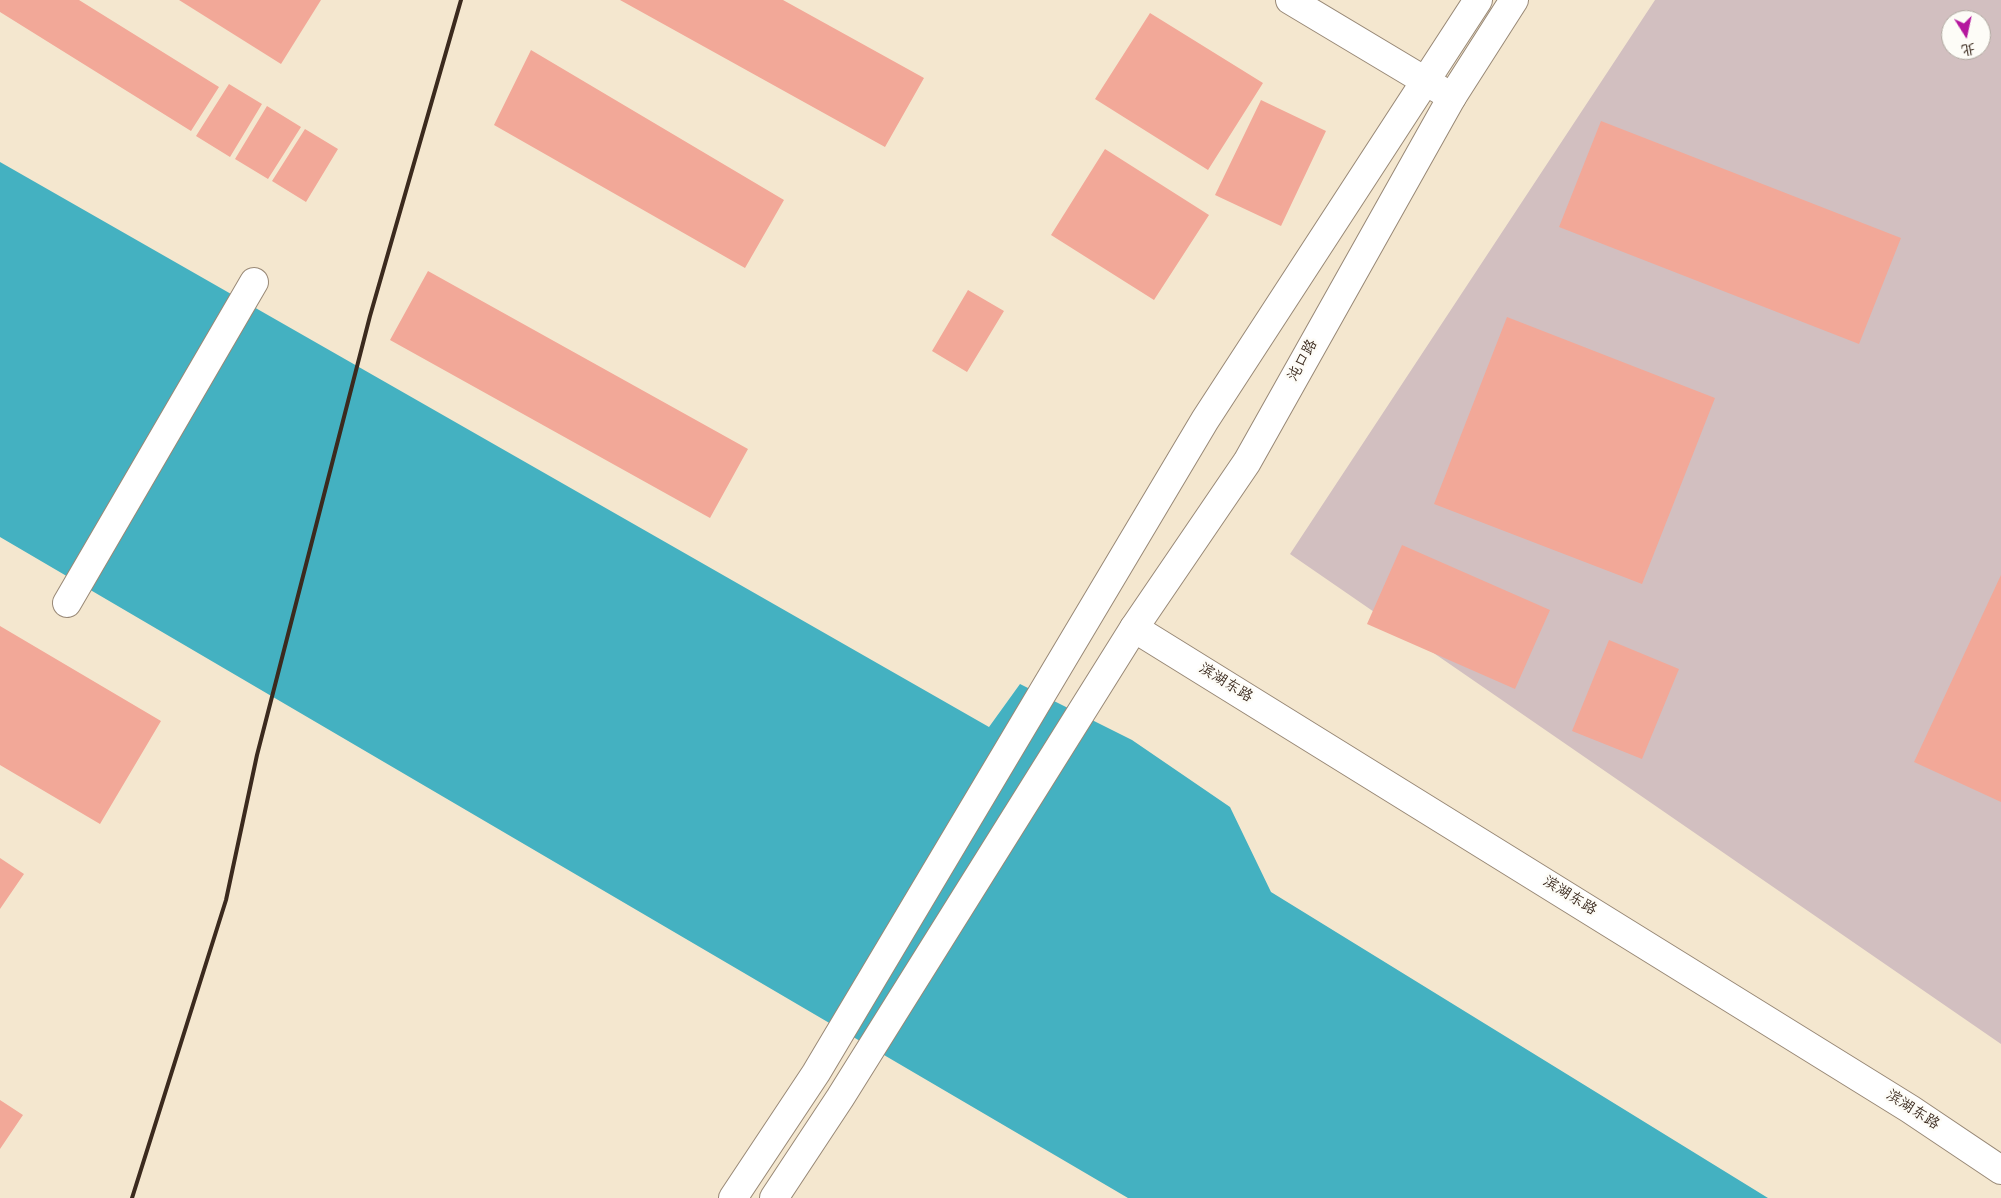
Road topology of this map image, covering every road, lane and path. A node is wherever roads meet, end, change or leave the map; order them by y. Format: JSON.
{"nodes":[{"id":1,"x":1290,"y":0,"type":"edge"},
{"id":2,"x":1478,"y":0,"type":"edge"},
{"id":3,"x":1514,"y":0,"type":"edge"},
{"id":4,"x":1427,"y":81,"type":"junction"},
{"id":5,"x":1452,"y":97,"type":"junction"},
{"id":6,"x":254,"y":282,"type":"dead end"},
{"id":7,"x":67,"y":603,"type":"dead end"},
{"id":8,"x":1134,"y":628,"type":"junction"},
{"id":9,"x":2001,"y":1170,"type":"edge"},
{"id":10,"x":734,"y":1198,"type":"edge"},
{"id":11,"x":774,"y":1198,"type":"edge"}],
"edges":[{"from":1,"to":4,"type":"main road"},
{"from":2,"to":4,"type":"main road"},
{"from":3,"to":5,"type":"main road","name":"沌口路"},
{"from":4,"to":5,"type":"main road"},
{"from":4,"to":10,"type":"main road"},
{"from":5,"to":8,"type":"main road","name":"沌口路"},
{"from":6,"to":7,"type":"main road"},
{"from":8,"to":9,"type":"main road","name":"滨湖东路"},
{"from":8,"to":11,"type":"main road","name":"沌口路"}]}
